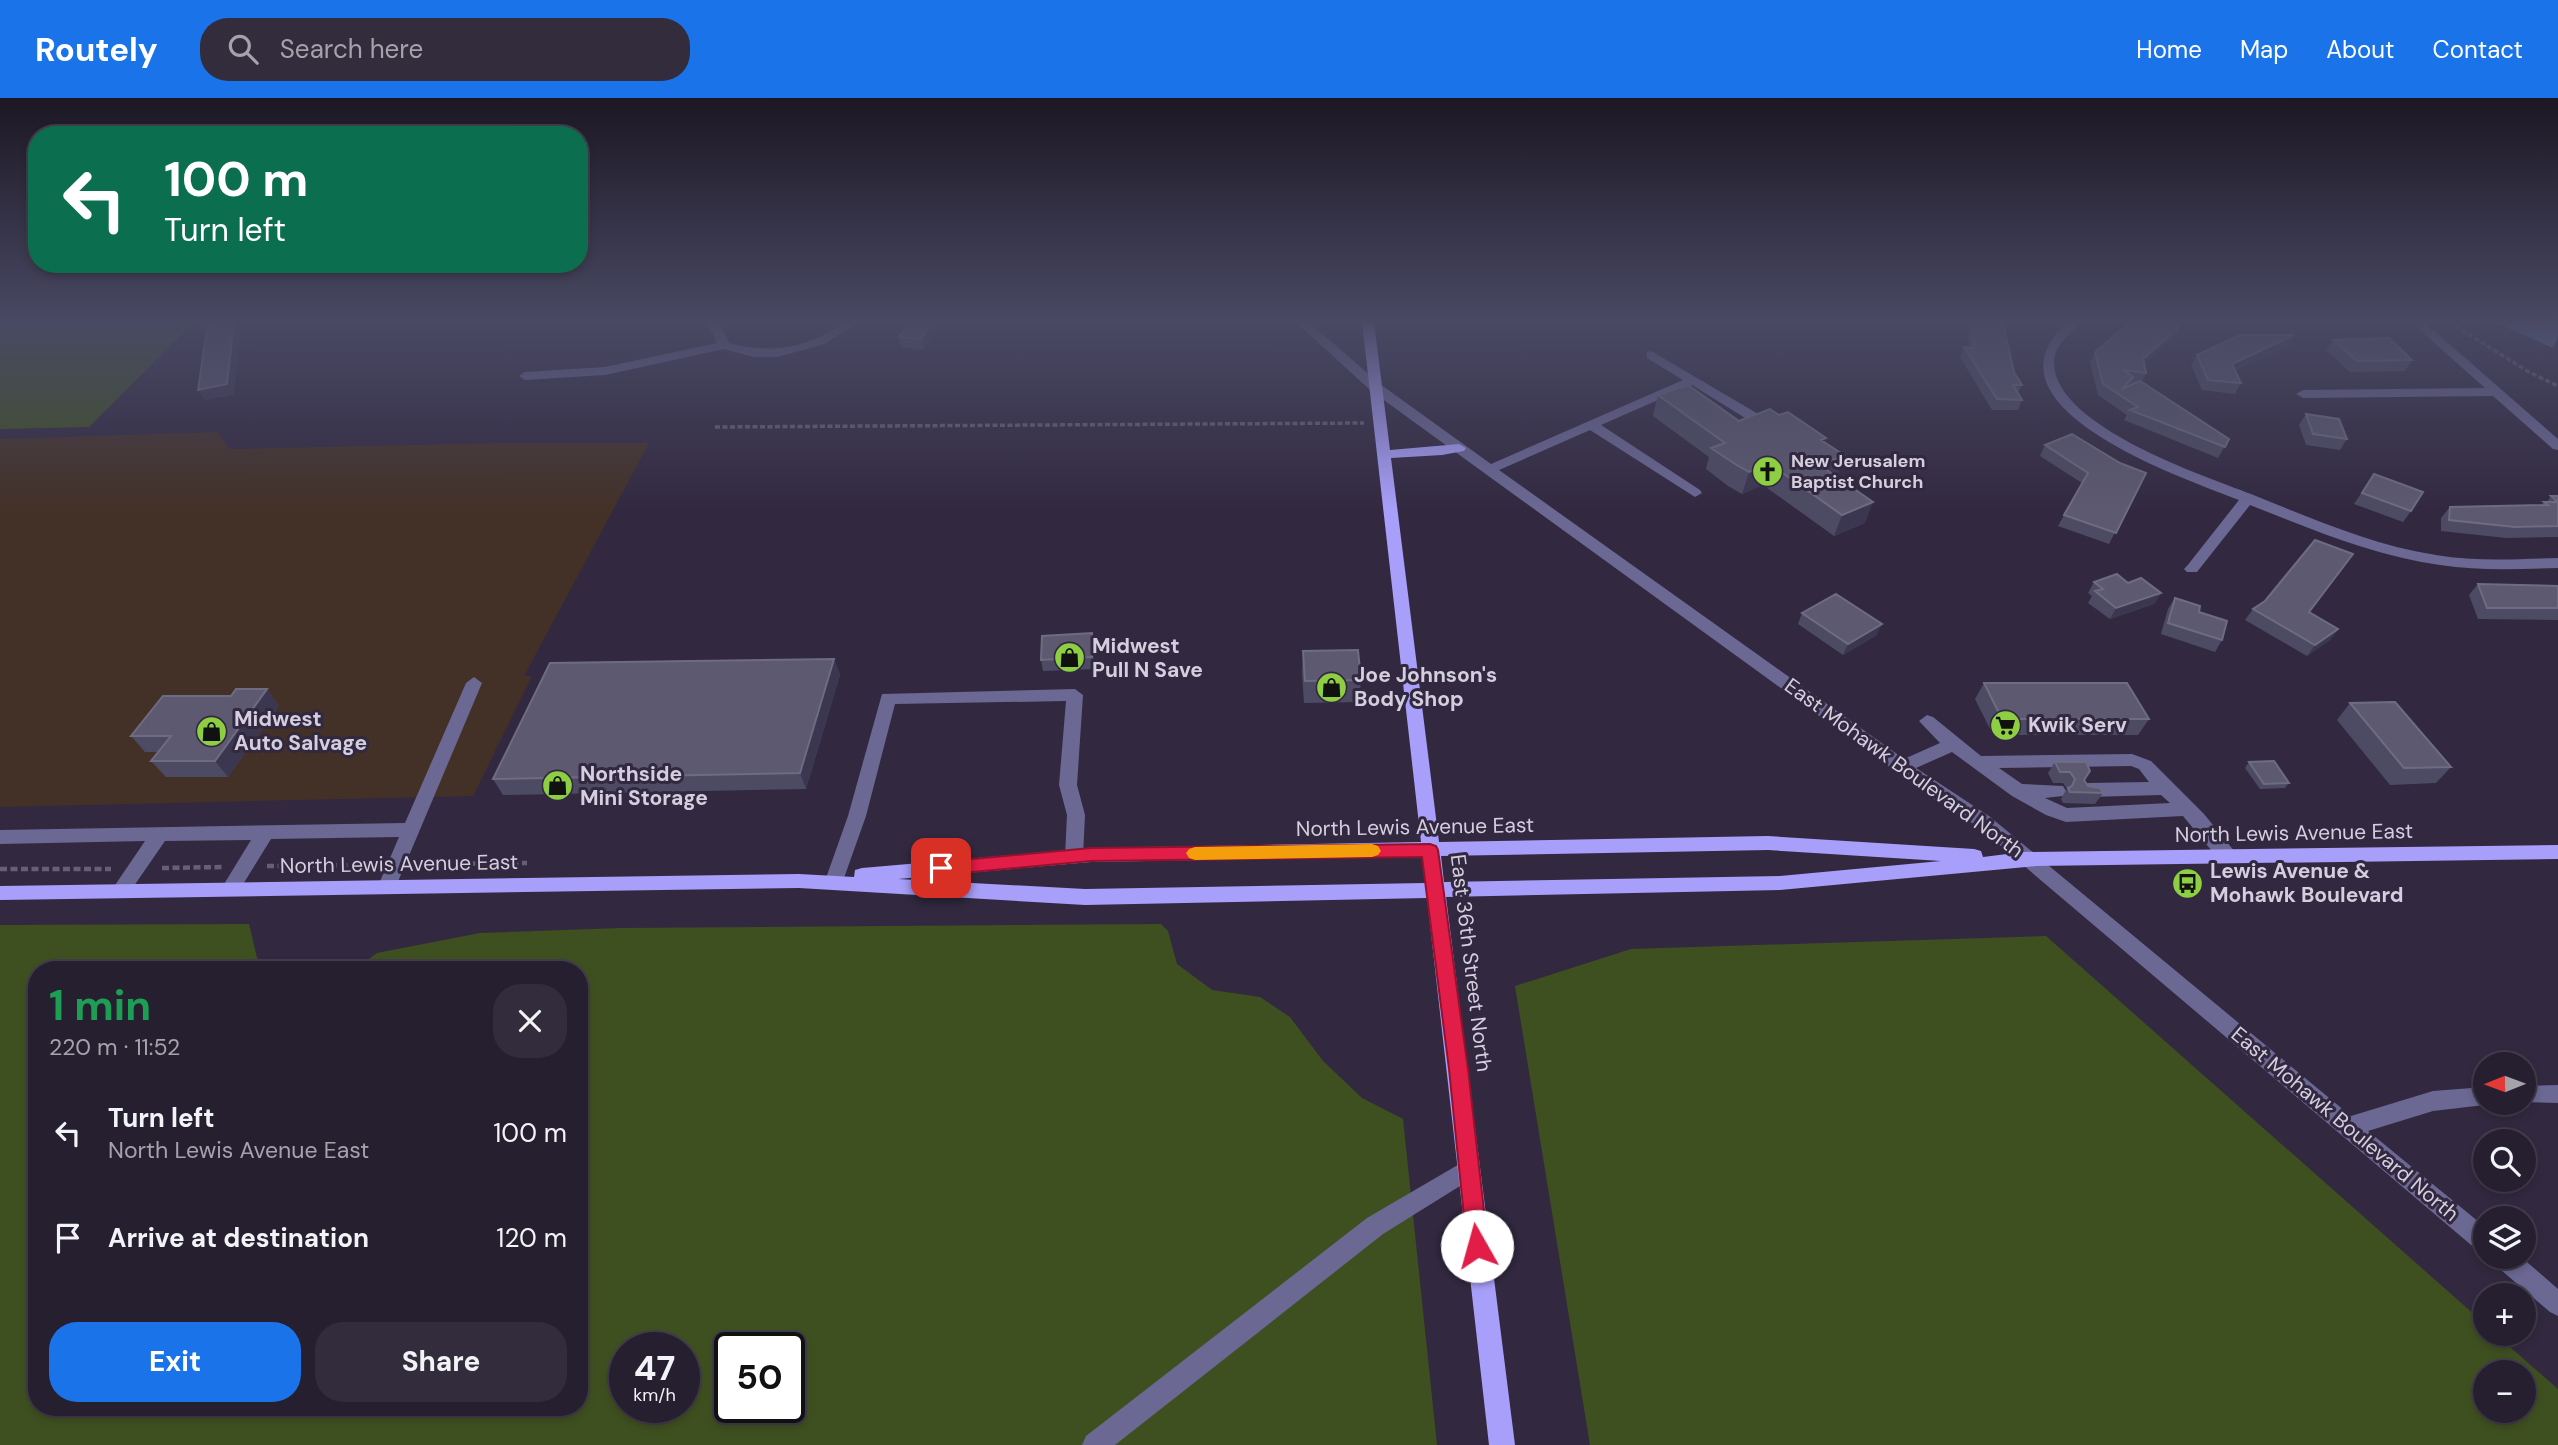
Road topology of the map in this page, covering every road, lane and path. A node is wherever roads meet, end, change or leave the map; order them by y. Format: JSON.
{"nodes":[{"id":1,"x":1374,"y":385,"type":"edge"},
{"id":2,"x":1682,"y":385,"type":"edge"},
{"id":3,"x":1701,"y":385,"type":"edge"},
{"id":4,"x":2056,"y":385,"type":"edge"},
{"id":5,"x":2488,"y":385,"type":"edge"},
{"id":6,"x":1376,"y":387,"type":"junction"},
{"id":7,"x":2496,"y":392,"type":"junction"},
{"id":8,"x":2302,"y":394,"type":"dead end"},
{"id":9,"x":1755,"y":418,"type":"edge"},
{"id":10,"x":1379,"y":423,"type":"junction"},
{"id":11,"x":1591,"y":425,"type":"junction"},
{"id":12,"x":715,"y":427,"type":"dead end"},
{"id":13,"x":2558,"y":446,"type":"edge"},
{"id":14,"x":1459,"y":447,"type":"junction"},
{"id":15,"x":1383,"y":454,"type":"junction"},
{"id":16,"x":1490,"y":470,"type":"junction"},
{"id":17,"x":1695,"y":494,"type":"dead end"},
{"id":18,"x":2248,"y":499,"type":"junction"},
{"id":19,"x":2558,"y":563,"type":"edge"},
{"id":20,"x":2192,"y":569,"type":"dead end"},
{"id":21,"x":474,"y":683,"type":"dead end"},
{"id":22,"x":1927,"y":721,"type":"dead end"},
{"id":23,"x":1953,"y":744,"type":"junction"},
{"id":24,"x":1977,"y":762,"type":"junction"},
{"id":25,"x":1902,"y":767,"type":"junction"},
{"id":26,"x":2165,"y":788,"type":"junction"},
{"id":27,"x":2088,"y":790,"type":"edge"},
{"id":28,"x":2018,"y":791,"type":"junction"},
{"id":29,"x":2057,"y":791,"type":"dead end"},
{"id":30,"x":2184,"y":808,"type":"junction"},
{"id":31,"x":412,"y":830,"type":"junction"},
{"id":32,"x":265,"y":833,"type":"junction"},
{"id":33,"x":160,"y":834,"type":"junction"},
{"id":34,"x":0,"y":837,"type":"edge"},
{"id":35,"x":1430,"y":850,"type":"junction"},
{"id":36,"x":2558,"y":852,"type":"edge"},
{"id":37,"x":1074,"y":856,"type":"junction"},
{"id":38,"x":2228,"y":857,"type":"junction"},
{"id":39,"x":2032,"y":860,"type":"junction"},
{"id":40,"x":835,"y":878,"type":"junction"},
{"id":41,"x":799,"y":881,"type":"junction"},
{"id":42,"x":387,"y":887,"type":"junction"},
{"id":43,"x":230,"y":889,"type":"junction"},
{"id":44,"x":1434,"y":890,"type":"junction"},
{"id":45,"x":120,"y":891,"type":"junction"},
{"id":46,"x":0,"y":892,"type":"edge"},
{"id":47,"x":2558,"y":1094,"type":"edge"},
{"id":48,"x":2536,"y":1095,"type":"edge"},
{"id":49,"x":2473,"y":1098,"type":"edge"},
{"id":50,"x":2348,"y":1127,"type":"junction"},
{"id":51,"x":1468,"y":1169,"type":"junction"},
{"id":52,"x":2473,"y":1232,"type":"edge"},
{"id":53,"x":2517,"y":1269,"type":"edge"},
{"id":54,"x":2558,"y":1304,"type":"edge"},
{"id":55,"x":1095,"y":1445,"type":"edge"},
{"id":56,"x":1502,"y":1445,"type":"edge"}],
"edges":[{"from":1,"to":6,"type":"street","name":"East Mohawk Boulevard North"},
{"from":2,"to":11,"type":"street"},
{"from":3,"to":9,"type":"street"},
{"from":4,"to":18,"type":"street"},
{"from":5,"to":7,"type":"street"},
{"from":6,"to":10,"type":"main road","name":"East 36th Street North"},
{"from":6,"to":14,"type":"street","name":"East Mohawk Boulevard North"},
{"from":7,"to":8,"type":"street"},
{"from":7,"to":13,"type":"street"},
{"from":10,"to":12,"type":"path"},
{"from":10,"to":15,"type":"main road","name":"East 36th Street North"},
{"from":11,"to":16,"type":"street"},
{"from":11,"to":17,"type":"street"},
{"from":14,"to":15,"type":"main road"},
{"from":14,"to":16,"type":"street","name":"East Mohawk Boulevard North"},
{"from":15,"to":35,"type":"main road","name":"East 36th Street North"},
{"from":16,"to":25,"type":"street","name":"East Mohawk Boulevard North"},
{"from":18,"to":19,"type":"street"},
{"from":18,"to":20,"type":"street"},
{"from":21,"to":31,"type":"street"},
{"from":22,"to":23,"type":"street"},
{"from":23,"to":24,"type":"street"},
{"from":23,"to":25,"type":"street"},
{"from":24,"to":26,"type":"street"},
{"from":24,"to":28,"type":"street"},
{"from":25,"to":39,"type":"street","name":"East Mohawk Boulevard North"},
{"from":26,"to":27,"type":"street"},
{"from":26,"to":30,"type":"street"},
{"from":28,"to":29,"type":"street"},
{"from":28,"to":30,"type":"street"},
{"from":30,"to":38,"type":"street"},
{"from":31,"to":32,"type":"street"},
{"from":31,"to":42,"type":"street"},
{"from":32,"to":33,"type":"street"},
{"from":32,"to":43,"type":"street"},
{"from":33,"to":34,"type":"street"},
{"from":33,"to":45,"type":"street"},
{"from":35,"to":37,"type":"main road","name":"North Lewis Avenue East"},
{"from":35,"to":39,"type":"main road","name":"North Lewis Avenue East"},
{"from":35,"to":44,"type":"main road","name":"East 36th Street North"},
{"from":36,"to":38,"type":"main road","name":"North Lewis Avenue East"},
{"from":37,"to":40,"type":"main road","name":"North Lewis Avenue East"},
{"from":37,"to":40,"type":"street"},
{"from":38,"to":39,"type":"main road","name":"North Lewis Avenue East"},
{"from":39,"to":44,"type":"main road","name":"North Lewis Avenue East"},
{"from":39,"to":50,"type":"street","name":"East Mohawk Boulevard North"},
{"from":40,"to":41,"type":"main road","name":"North Lewis Avenue East"},
{"from":41,"to":42,"type":"main road","name":"North Lewis Avenue East"},
{"from":41,"to":44,"type":"main road","name":"North Lewis Avenue East"},
{"from":42,"to":43,"type":"main road","name":"North Lewis Avenue East"},
{"from":43,"to":45,"type":"main road","name":"North Lewis Avenue East"},
{"from":44,"to":51,"type":"main road","name":"East 36th Street North"},
{"from":45,"to":46,"type":"main road","name":"North Lewis Avenue East"},
{"from":47,"to":48,"type":"street"},
{"from":49,"to":50,"type":"street"},
{"from":50,"to":52,"type":"street","name":"East Mohawk Boulevard North"},
{"from":51,"to":55,"type":"street"},
{"from":51,"to":56,"type":"main road","name":"East 36th Street North"},
{"from":53,"to":54,"type":"street"}]}
